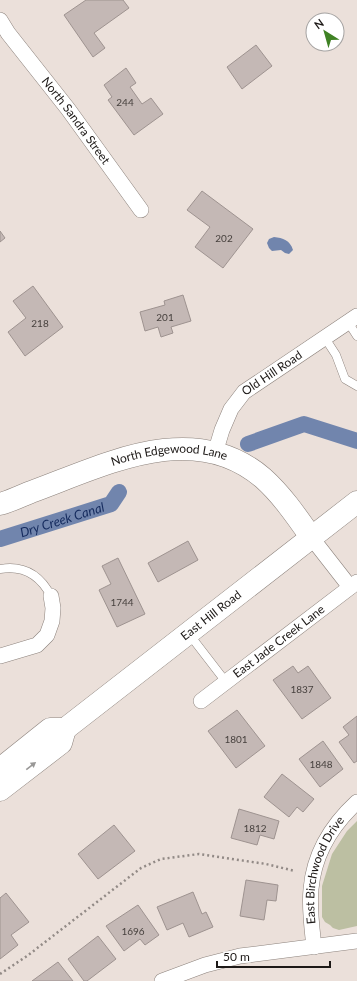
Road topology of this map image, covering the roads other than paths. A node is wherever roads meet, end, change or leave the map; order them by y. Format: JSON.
{"nodes":[{"id":1,"x":3,"y":30,"type":"edge"},
{"id":2,"x":141,"y":210,"type":"dead end"},
{"id":3,"x":352,"y":319,"type":"edge"},
{"id":4,"x":357,"y":336,"type":"edge"},
{"id":5,"x":325,"y":338,"type":"junction"},
{"id":6,"x":357,"y":386,"type":"edge"},
{"id":7,"x":215,"y":453,"type":"junction"},
{"id":8,"x":1,"y":501,"type":"edge"},
{"id":9,"x":357,"y":502,"type":"edge"},
{"id":10,"x":312,"y":537,"type":"junction"},
{"id":11,"x":0,"y":569,"type":"edge"},
{"id":12,"x":354,"y":584,"type":"edge"},
{"id":13,"x":51,"y":596,"type":"joint"},
{"id":14,"x":188,"y":633,"type":"junction"},
{"id":15,"x":0,"y":656,"type":"edge"},
{"id":16,"x":226,"y":682,"type":"junction"},
{"id":17,"x":201,"y":702,"type":"dead end"},
{"id":18,"x":64,"y":729,"type":"junction"},
{"id":19,"x":0,"y":769,"type":"edge"},
{"id":20,"x":0,"y":790,"type":"edge"},
{"id":21,"x":357,"y":802,"type":"edge"},
{"id":22,"x":357,"y":941,"type":"edge"},
{"id":23,"x":314,"y":947,"type":"junction"},
{"id":24,"x":162,"y":981,"type":"edge"}],
"edges":[{"from":1,"to":2,"type":"street","name":"North Sandra Street"},
{"from":3,"to":4,"type":"lane"},
{"from":3,"to":5,"type":"street","name":"Old Hill Road"},
{"from":5,"to":6,"type":"lane"},
{"from":5,"to":7,"type":"street","name":"Old Hill Road"},
{"from":7,"to":8,"type":"street","name":"North Edgewood Lane"},
{"from":7,"to":10,"type":"street","name":"North Edgewood Lane"},
{"from":9,"to":10,"type":"street","name":"East Hill Road"},
{"from":10,"to":12,"type":"street"},
{"from":10,"to":14,"type":"street","name":"East Hill Road"},
{"from":11,"to":13,"type":"lane"},
{"from":12,"to":16,"type":"street","name":"East Jade Creek Lane"},
{"from":13,"to":15,"type":"street"},
{"from":14,"to":16,"type":"lane"},
{"from":14,"to":18,"type":"street","name":"East Hill Road"},
{"from":16,"to":17,"type":"street","name":"East Jade Creek Lane"},
{"from":18,"to":19,"type":"street","name":"East Hill Road"},
{"from":20,"to":18,"type":"street","name":"East Hill Road","one_way":true},
{"from":21,"to":23,"type":"street","name":"East Birchwood Drive"},
{"from":22,"to":23,"type":"street"},
{"from":23,"to":24,"type":"street"}]}
